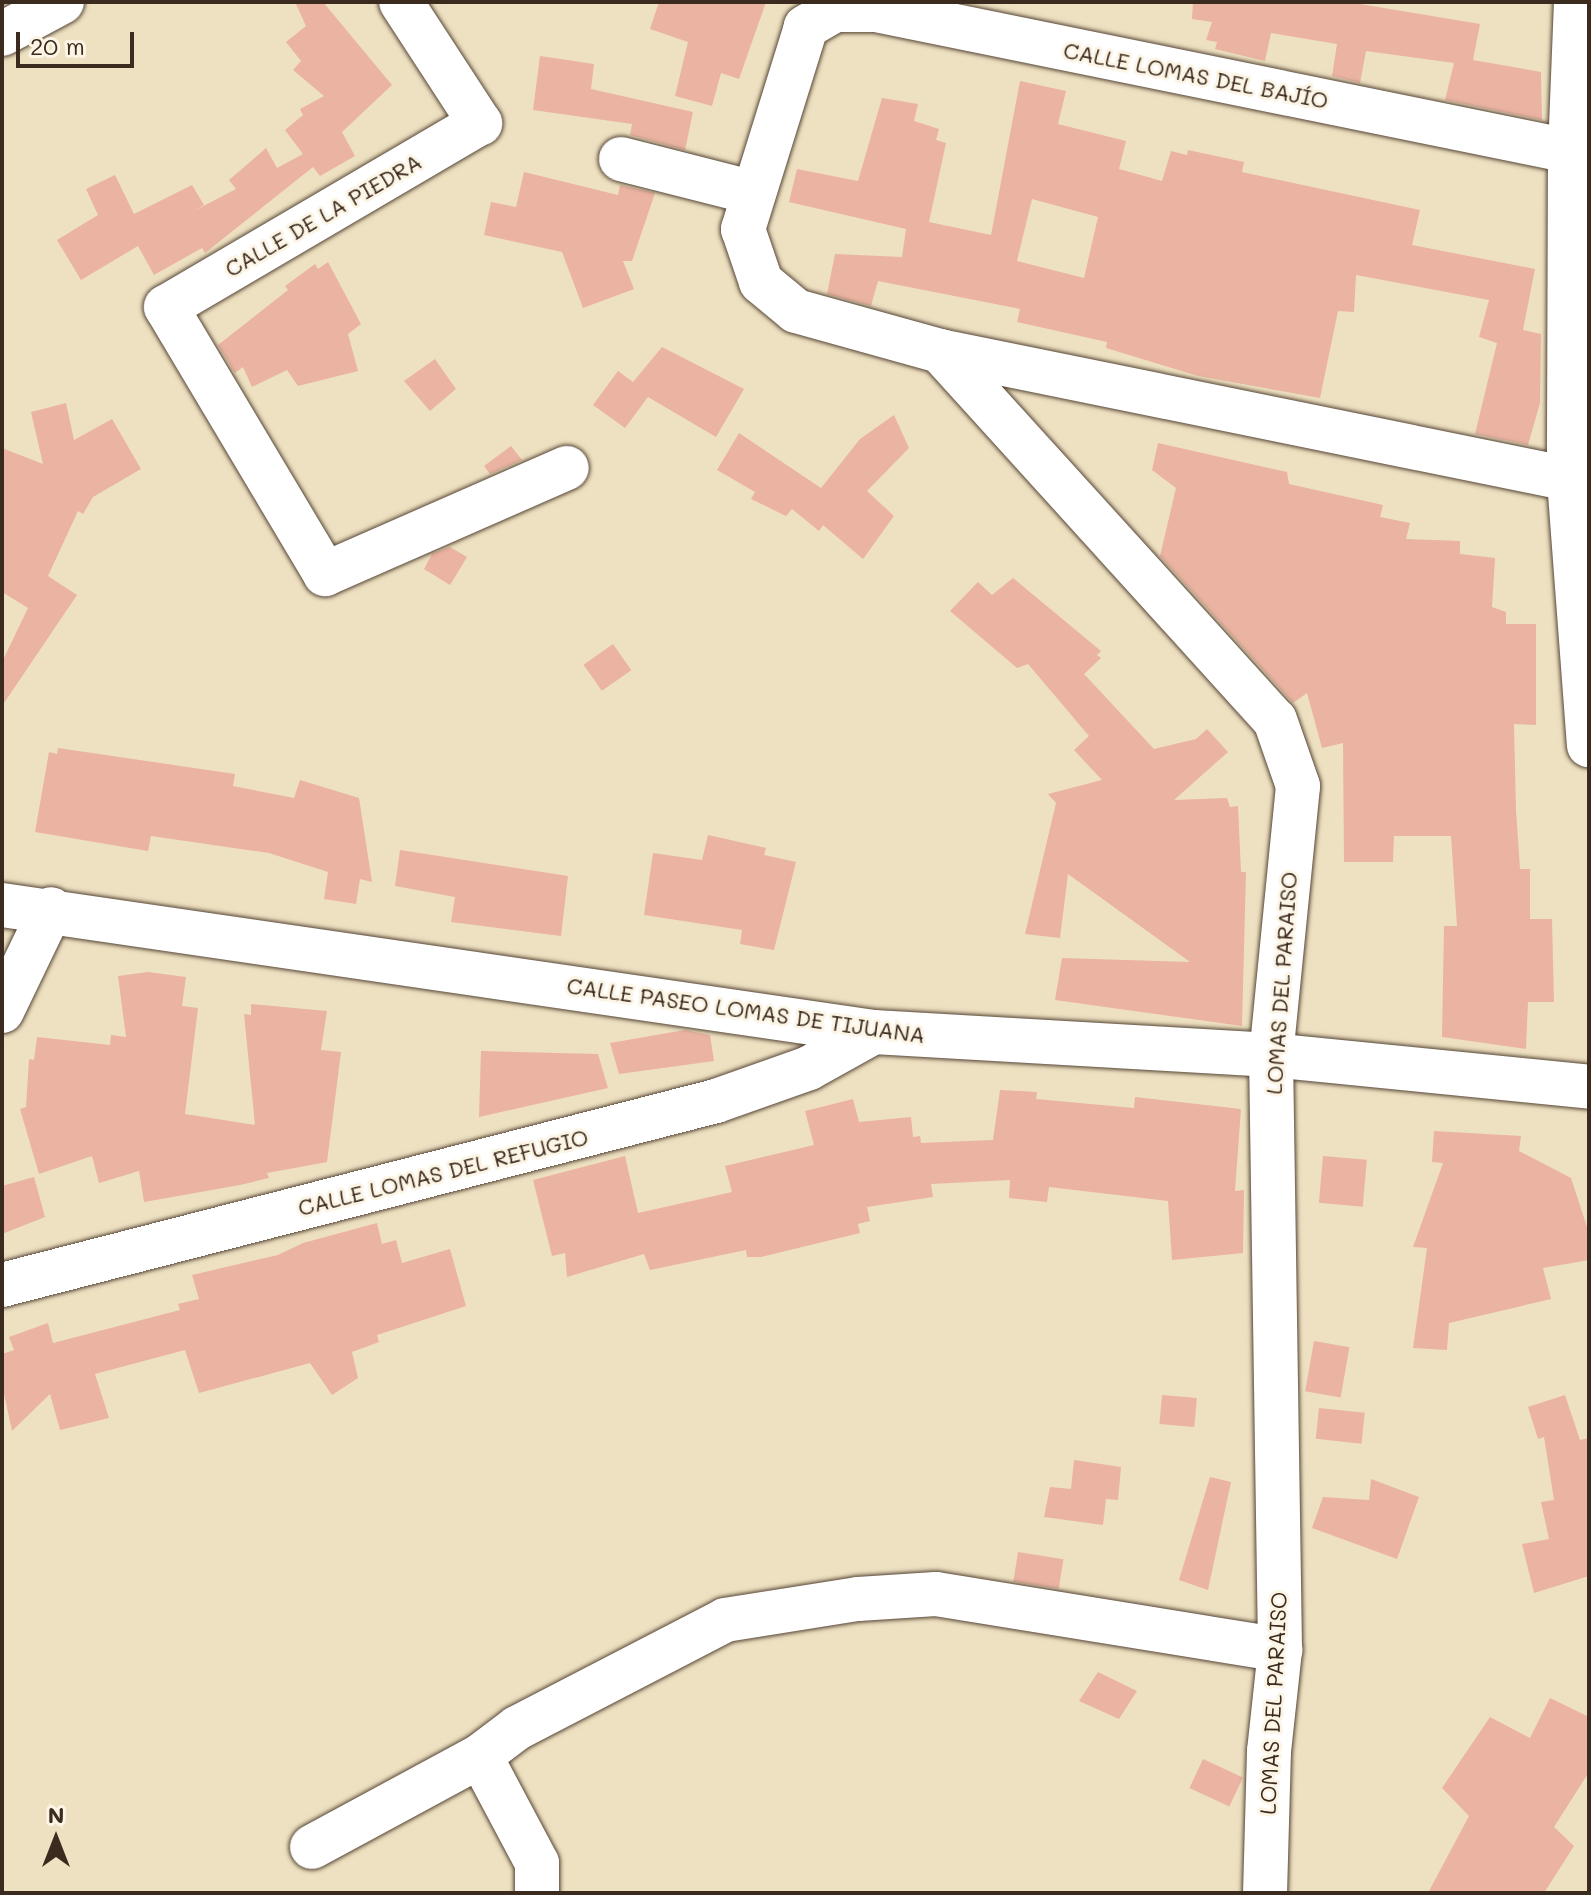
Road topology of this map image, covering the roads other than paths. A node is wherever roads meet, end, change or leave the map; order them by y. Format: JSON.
{"nodes":[{"id":1,"x":62,"y":2,"type":"edge"},
{"id":2,"x":401,"y":2,"type":"edge"},
{"id":3,"x":1576,"y":2,"type":"edge"},
{"id":4,"x":2,"y":34,"type":"edge"},
{"id":5,"x":1579,"y":153,"type":"edge"},
{"id":6,"x":621,"y":159,"type":"dead end"},
{"id":7,"x":754,"y":193,"type":"junction"},
{"id":8,"x":940,"y":351,"type":"junction"},
{"id":9,"x":567,"y":468,"type":"dead end"},
{"id":10,"x":1579,"y":481,"type":"edge"},
{"id":11,"x":1589,"y":745,"type":"edge"},
{"id":12,"x":2,"y":905,"type":"edge"},
{"id":13,"x":51,"y":909,"type":"junction"},
{"id":14,"x":2,"y":1011,"type":"edge"},
{"id":15,"x":874,"y":1032,"type":"junction"},
{"id":16,"x":1271,"y":1055,"type":"junction"},
{"id":17,"x":1589,"y":1087,"type":"edge"},
{"id":18,"x":2,"y":1285,"type":"edge"},
{"id":19,"x":1280,"y":1650,"type":"junction"},
{"id":20,"x":480,"y":1756,"type":"junction"},
{"id":21,"x":312,"y":1847,"type":"dead end"},
{"id":22,"x":537,"y":1893,"type":"edge"},
{"id":23,"x":1265,"y":1893,"type":"edge"}],
"edges":[{"from":1,"to":4,"type":"street"},
{"from":2,"to":9,"type":"street","name":"CALLE DE LA PIEDRA"},
{"from":3,"to":5,"type":"street"},
{"from":5,"to":7,"type":"street","name":"CALLE LOMAS DEL BAJÍO"},
{"from":5,"to":10,"type":"street"},
{"from":6,"to":7,"type":"street"},
{"from":7,"to":8,"type":"street"},
{"from":8,"to":10,"type":"street"},
{"from":8,"to":16,"type":"street","name":"LOMAS DEL PARAISO"},
{"from":10,"to":11,"type":"street"},
{"from":12,"to":13,"type":"street","name":"CALLE PASEO LOMAS DE TIJUANA"},
{"from":13,"to":14,"type":"street"},
{"from":13,"to":15,"type":"street","name":"CALLE PASEO LOMAS DE TIJUANA"},
{"from":15,"to":16,"type":"street","name":"CALLE PASEO LOMAS DE TIJUANA"},
{"from":15,"to":18,"type":"street","name":"CALLE LOMAS DEL REFUGIO"},
{"from":16,"to":17,"type":"street","name":"CALLE PASEO LOMAS DE TIJUANA"},
{"from":16,"to":19,"type":"street","name":"LOMAS DEL PARAISO"},
{"from":19,"to":20,"type":"street"},
{"from":19,"to":23,"type":"street","name":"LOMAS DEL PARAISO"},
{"from":20,"to":21,"type":"street"},
{"from":20,"to":22,"type":"street"}]}
